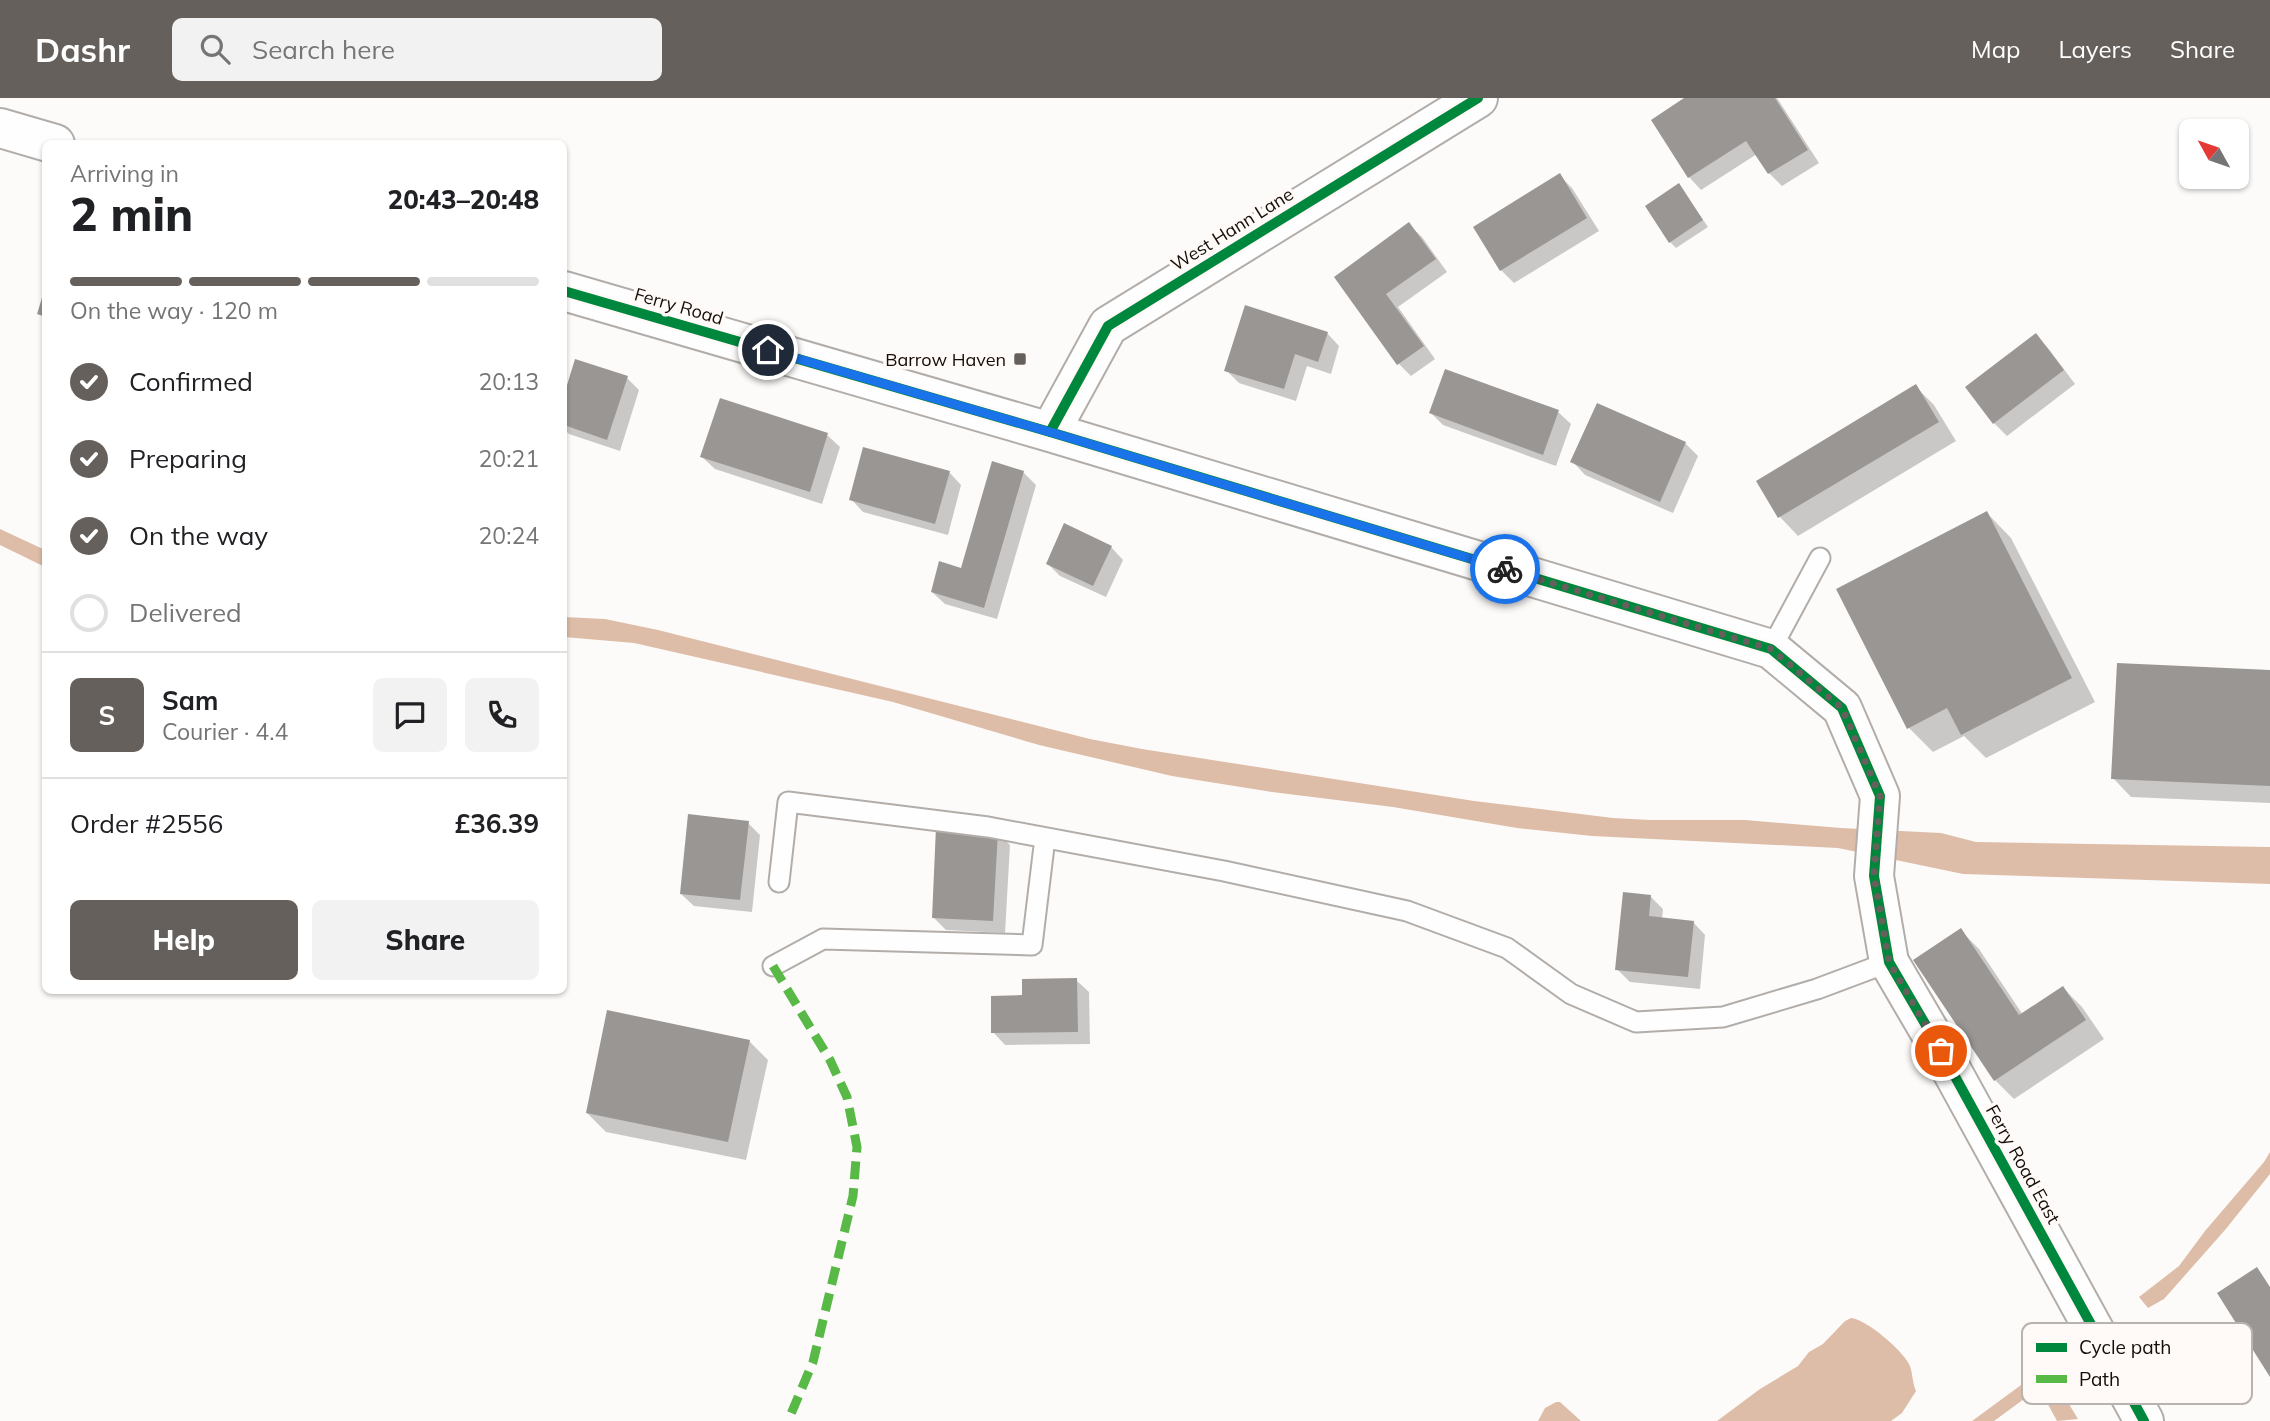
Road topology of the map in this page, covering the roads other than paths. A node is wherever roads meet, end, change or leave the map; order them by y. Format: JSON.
{"nodes":[{"id":1,"x":1478,"y":98,"type":"edge"},
{"id":2,"x":0,"y":128,"type":"edge"},
{"id":3,"x":42,"y":140,"type":"edge"},
{"id":4,"x":567,"y":292,"type":"edge"},
{"id":5,"x":1050,"y":432,"type":"junction"},
{"id":6,"x":1820,"y":558,"type":"dead end"},
{"id":7,"x":1771,"y":649,"type":"junction"},
{"id":8,"x":1880,"y":796,"type":"joint"},
{"id":9,"x":1045,"y":838,"type":"junction"},
{"id":10,"x":779,"y":881,"type":"dead end"},
{"id":11,"x":1889,"y":962,"type":"junction"},
{"id":12,"x":773,"y":966,"type":"dead end"},
{"id":13,"x":2090,"y":1323,"type":"edge"},
{"id":14,"x":2135,"y":1404,"type":"edge"},
{"id":15,"x":2144,"y":1421,"type":"edge"}],
"edges":[{"from":1,"to":5,"type":"street","name":"West Hann Lane"},
{"from":2,"to":3,"type":"street"},
{"from":4,"to":5,"type":"street","name":"Ferry Road"},
{"from":5,"to":7,"type":"street","name":"Ferry Road"},
{"from":6,"to":7,"type":"lane"},
{"from":7,"to":8,"type":"street","name":"Ferry Road"},
{"from":8,"to":11,"type":"street","name":"Ferry Road East"},
{"from":9,"to":10,"type":"lane"},
{"from":9,"to":11,"type":"lane"},
{"from":9,"to":12,"type":"lane"},
{"from":11,"to":13,"type":"street","name":"Ferry Road East"},
{"from":14,"to":15,"type":"street","name":"Ferry Road East"}]}
